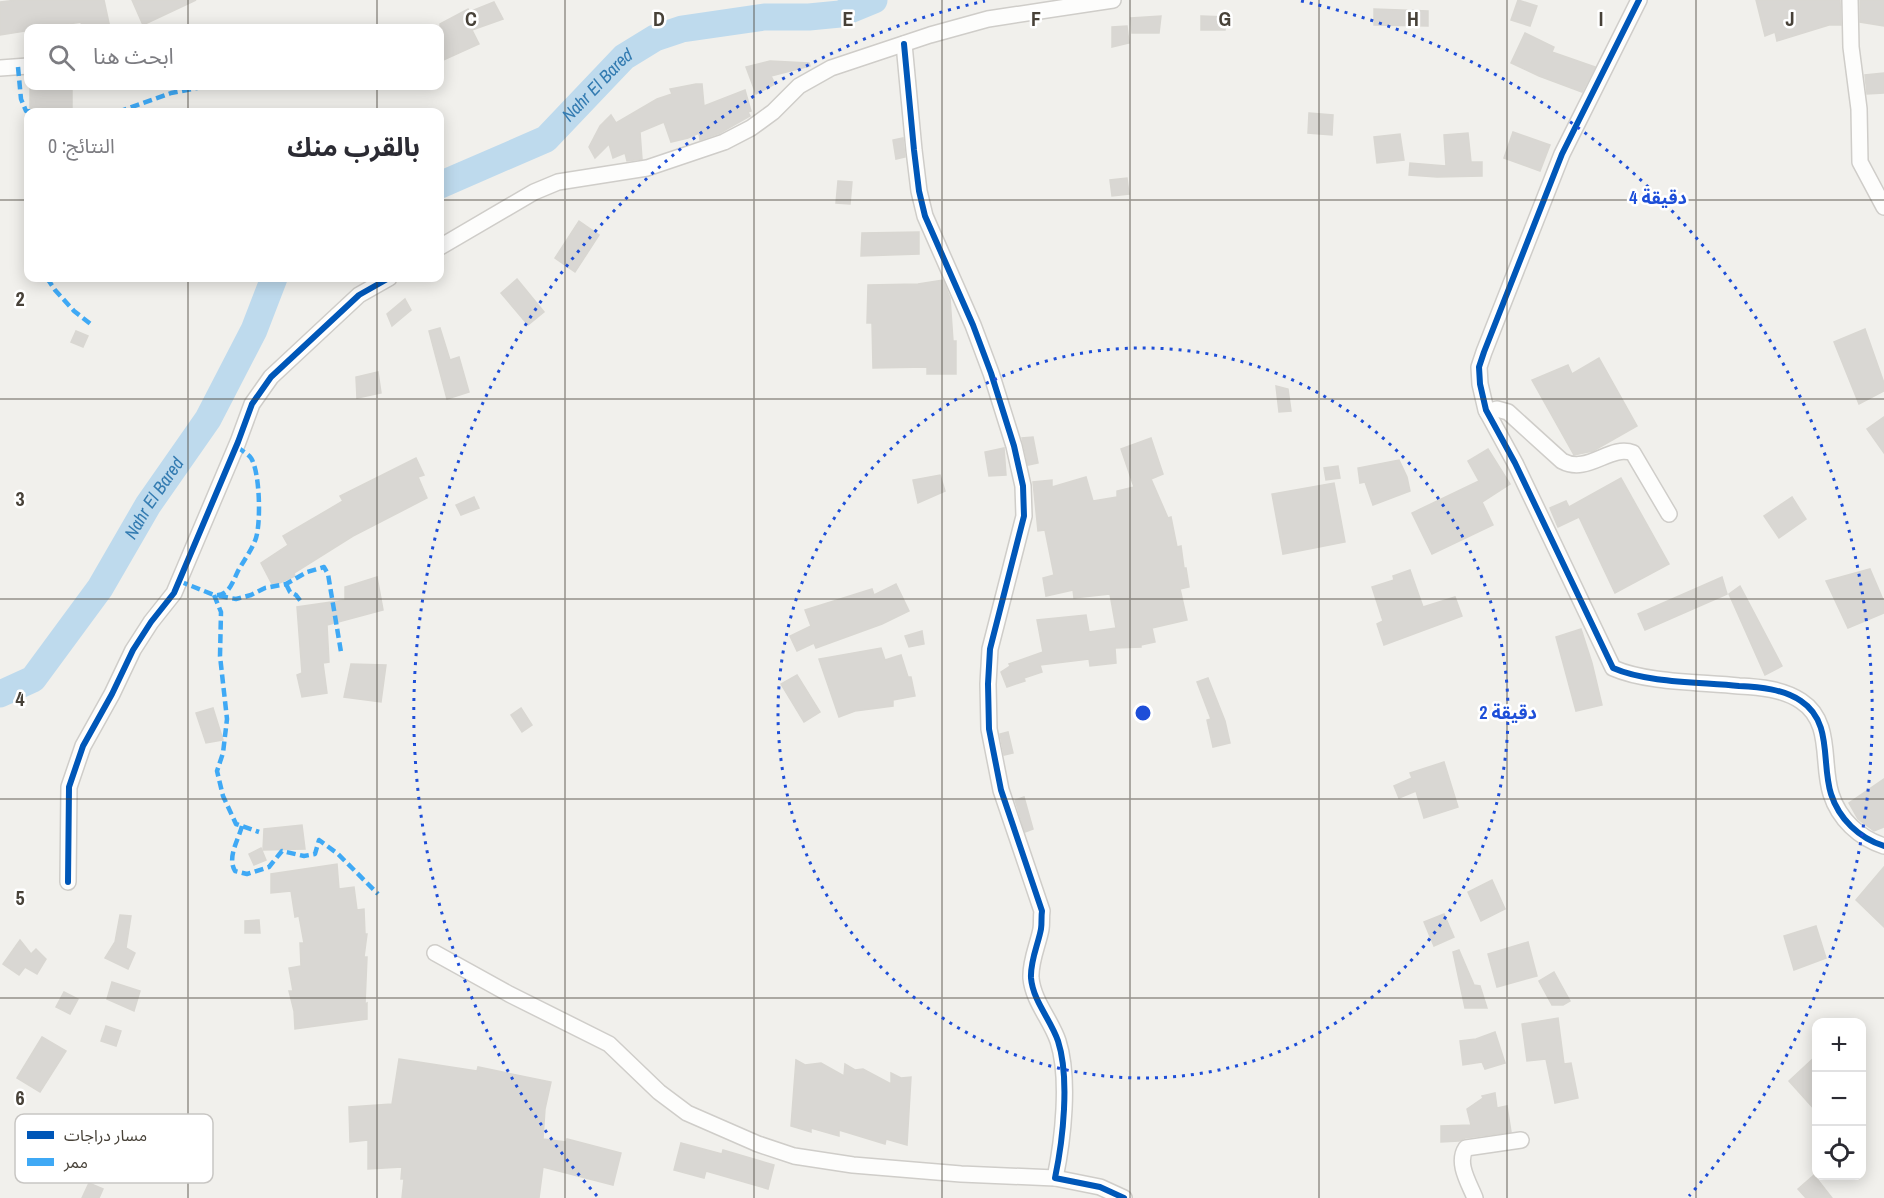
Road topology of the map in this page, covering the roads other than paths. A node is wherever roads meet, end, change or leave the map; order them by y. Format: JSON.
{"nodes":[{"id":1,"x":1113,"y":0,"type":"edge"},
{"id":2,"x":1639,"y":0,"type":"edge"},
{"id":3,"x":1850,"y":0,"type":"edge"},
{"id":4,"x":904,"y":44,"type":"junction"},
{"id":5,"x":24,"y":66,"type":"edge"},
{"id":6,"x":0,"y":68,"type":"edge"},
{"id":7,"x":1884,"y":207,"type":"edge"},
{"id":8,"x":444,"y":245,"type":"edge"},
{"id":9,"x":382,"y":282,"type":"edge"},
{"id":10,"x":1487,"y":412,"type":"junction"},
{"id":11,"x":1669,"y":514,"type":"dead end"},
{"id":12,"x":1884,"y":846,"type":"edge"},
{"id":13,"x":68,"y":882,"type":"dead end"},
{"id":14,"x":435,"y":953,"type":"dead end"},
{"id":15,"x":1521,"y":1140,"type":"dead end"},
{"id":16,"x":1055,"y":1178,"type":"junction"},
{"id":17,"x":1124,"y":1198,"type":"edge"},
{"id":18,"x":1475,"y":1198,"type":"edge"}],
"edges":[{"from":1,"to":4,"type":"street"},
{"from":2,"to":10,"type":"street"},
{"from":3,"to":7,"type":"street"},
{"from":4,"to":8,"type":"street"},
{"from":4,"to":16,"type":"street"},
{"from":5,"to":6,"type":"street"},
{"from":9,"to":13,"type":"street"},
{"from":10,"to":11,"type":"street"},
{"from":10,"to":12,"type":"street"},
{"from":14,"to":16,"type":"street"},
{"from":15,"to":18,"type":"street"},
{"from":16,"to":17,"type":"street"}]}
